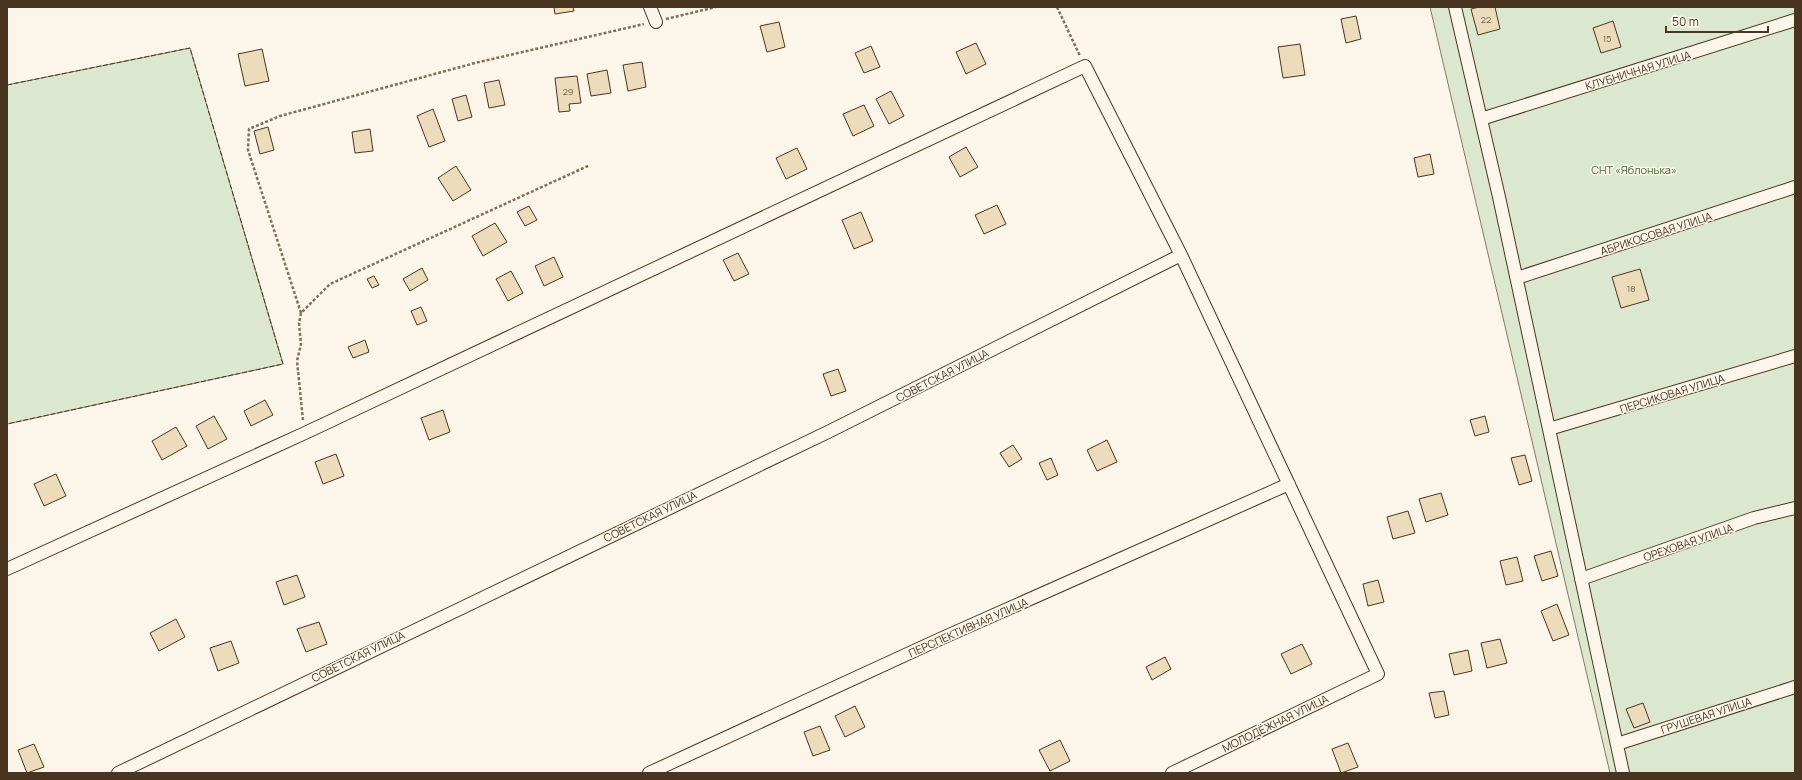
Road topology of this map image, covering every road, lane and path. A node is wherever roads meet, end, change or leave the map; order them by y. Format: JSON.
{"nodes":[{"id":1,"x":650,"y":7,"type":"edge"},
{"id":2,"x":716,"y":7,"type":"edge"},
{"id":3,"x":1057,"y":7,"type":"edge"},
{"id":4,"x":1455,"y":7,"type":"edge"},
{"id":5,"x":1795,"y":20,"type":"edge"},
{"id":6,"x":656,"y":22,"type":"junction"},
{"id":7,"x":1085,"y":66,"type":"junction"},
{"id":8,"x":1481,"y":119,"type":"junction"},
{"id":9,"x":590,"y":164,"type":"dead end"},
{"id":10,"x":1795,"y":187,"type":"edge"},
{"id":11,"x":1181,"y":255,"type":"junction"},
{"id":12,"x":1517,"y":278,"type":"junction"},
{"id":13,"x":301,"y":312,"type":"junction"},
{"id":14,"x":1795,"y":356,"type":"edge"},
{"id":15,"x":1549,"y":430,"type":"junction"},
{"id":16,"x":305,"y":433,"type":"junction"},
{"id":17,"x":1288,"y":484,"type":"junction"},
{"id":18,"x":1795,"y":508,"type":"edge"},
{"id":19,"x":7,"y":570,"type":"edge"},
{"id":20,"x":1581,"y":579,"type":"junction"},
{"id":21,"x":1795,"y":686,"type":"edge"},
{"id":22,"x":1617,"y":744,"type":"junction"},
{"id":23,"x":118,"y":773,"type":"edge"},
{"id":24,"x":649,"y":773,"type":"edge"},
{"id":25,"x":1172,"y":773,"type":"edge"},
{"id":26,"x":1623,"y":773,"type":"edge"}],
"edges":[{"from":1,"to":6,"type":"street"},
{"from":2,"to":6,"type":"path"},
{"from":3,"to":7,"type":"path"},
{"from":4,"to":8,"type":"street"},
{"from":5,"to":8,"type":"street","name":"КЛУБНИЧНАЯ УЛИЦА"},
{"from":6,"to":13,"type":"path"},
{"from":7,"to":11,"type":"street"},
{"from":7,"to":16,"type":"street"},
{"from":8,"to":12,"type":"street"},
{"from":9,"to":13,"type":"path"},
{"from":10,"to":12,"type":"street","name":"АБРИКОСОВАЯ УЛИЦА"},
{"from":11,"to":17,"type":"street"},
{"from":11,"to":23,"type":"street","name":"СОВЕТСКАЯ УЛИЦА"},
{"from":12,"to":15,"type":"street"},
{"from":13,"to":16,"type":"path"},
{"from":14,"to":15,"type":"street","name":"ПЕРСИКОВАЯ УЛИЦА"},
{"from":15,"to":20,"type":"street"},
{"from":16,"to":19,"type":"street"},
{"from":17,"to":24,"type":"street","name":"ПЕРСПЕКТИВНАЯ УЛИЦА"},
{"from":17,"to":25,"type":"street","name":"МОЛОДЁЖНАЯ УЛИЦА"},
{"from":18,"to":20,"type":"street","name":"ОРЕХОВАЯ УЛИЦА"},
{"from":20,"to":22,"type":"street"},
{"from":21,"to":22,"type":"street","name":"ГРУШЕВАЯ УЛИЦА"},
{"from":22,"to":26,"type":"street"}]}
